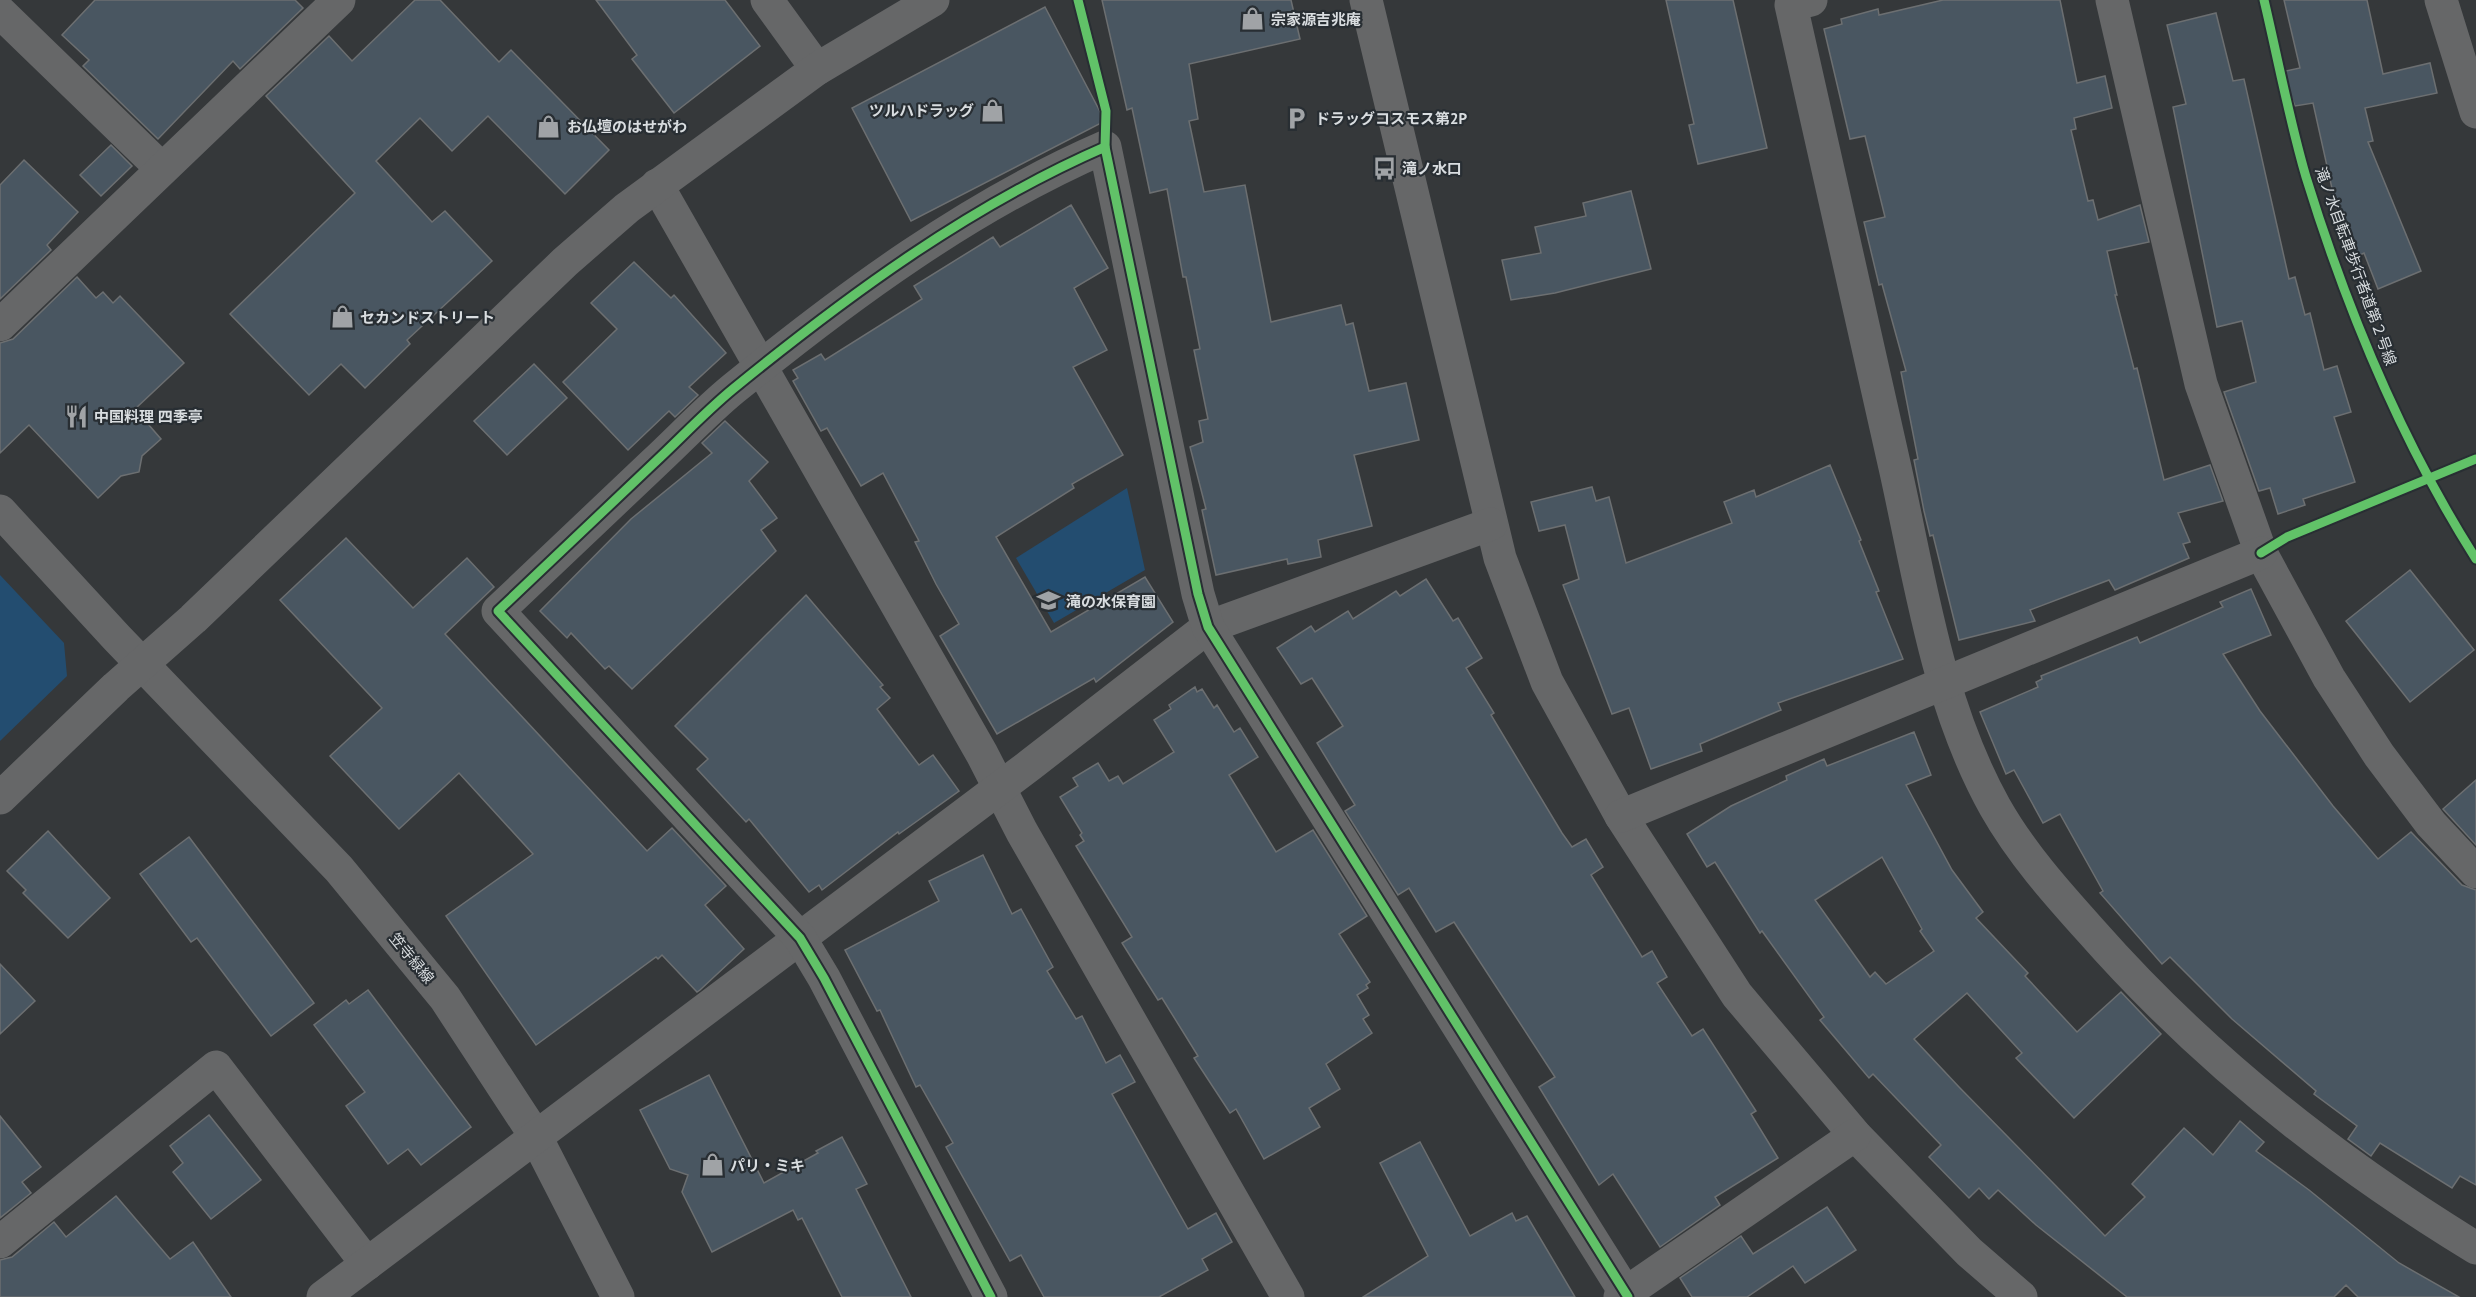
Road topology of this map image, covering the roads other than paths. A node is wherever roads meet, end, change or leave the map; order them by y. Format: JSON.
{"nodes":[{"id":1,"x":339,"y":0,"type":"edge"},
{"id":2,"x":767,"y":0,"type":"edge"},
{"id":3,"x":933,"y":0,"type":"edge"},
{"id":4,"x":1366,"y":0,"type":"edge"},
{"id":5,"x":1811,"y":0,"type":"edge"},
{"id":6,"x":2112,"y":0,"type":"edge"},
{"id":7,"x":2441,"y":0,"type":"edge"},
{"id":8,"x":0,"y":12,"type":"edge"},
{"id":9,"x":817,"y":69,"type":"junction"},
{"id":10,"x":2476,"y":112,"type":"edge"},
{"id":11,"x":162,"y":169,"type":"junction"},
{"id":12,"x":657,"y":185,"type":"junction"},
{"id":13,"x":0,"y":325,"type":"edge"},
{"id":14,"x":762,"y":367,"type":"junction"},
{"id":15,"x":0,"y":511,"type":"edge"},
{"id":16,"x":1491,"y":524,"type":"junction"},
{"id":17,"x":2261,"y":553,"type":"junction"},
{"id":18,"x":1208,"y":627,"type":"junction"},
{"id":19,"x":143,"y":664,"type":"junction"},
{"id":20,"x":1943,"y":683,"type":"junction"},
{"id":21,"x":1001,"y":787,"type":"junction"},
{"id":22,"x":0,"y":798,"type":"edge"},
{"id":23,"x":1621,"y":816,"type":"junction"},
{"id":24,"x":2476,"y":872,"type":"edge"},
{"id":25,"x":800,"y":938,"type":"junction"},
{"id":26,"x":1855,"y":1135,"type":"junction"},
{"id":27,"x":536,"y":1137,"type":"junction"},
{"id":28,"x":0,"y":1242,"type":"edge"},
{"id":29,"x":2476,"y":1248,"type":"edge"},
{"id":30,"x":367,"y":1264,"type":"junction"},
{"id":31,"x":1624,"y":1296,"type":"edge"},
{"id":32,"x":323,"y":1297,"type":"edge"},
{"id":33,"x":618,"y":1297,"type":"edge"},
{"id":34,"x":992,"y":1297,"type":"edge"},
{"id":35,"x":1288,"y":1297,"type":"edge"},
{"id":36,"x":2021,"y":1297,"type":"edge"}],
"edges":[{"from":1,"to":11,"type":"street"},
{"from":2,"to":9,"type":"street"},
{"from":3,"to":9,"type":"street"},
{"from":4,"to":16,"type":"street"},
{"from":5,"to":20,"type":"street"},
{"from":6,"to":17,"type":"street"},
{"from":7,"to":10,"type":"street"},
{"from":8,"to":11,"type":"street"},
{"from":9,"to":12,"type":"street"},
{"from":11,"to":13,"type":"street"},
{"from":12,"to":14,"type":"street"},
{"from":12,"to":19,"type":"street"},
{"from":14,"to":18,"type":"street"},
{"from":14,"to":21,"type":"street"},
{"from":14,"to":25,"type":"street"},
{"from":15,"to":19,"type":"street","name":"笠寺緑線"},
{"from":16,"to":18,"type":"street"},
{"from":16,"to":23,"type":"street"},
{"from":17,"to":20,"type":"street"},
{"from":17,"to":24,"type":"street"},
{"from":18,"to":21,"type":"street"},
{"from":18,"to":31,"type":"street"},
{"from":19,"to":22,"type":"street"},
{"from":19,"to":27,"type":"street","name":"笠寺緑線"},
{"from":20,"to":23,"type":"street"},
{"from":20,"to":29,"type":"street"},
{"from":21,"to":25,"type":"street"},
{"from":21,"to":35,"type":"street"},
{"from":23,"to":26,"type":"street"},
{"from":25,"to":27,"type":"street"},
{"from":25,"to":34,"type":"street"},
{"from":26,"to":31,"type":"street"},
{"from":26,"to":36,"type":"street"},
{"from":27,"to":30,"type":"street"},
{"from":27,"to":33,"type":"street","name":"笠寺緑線"},
{"from":28,"to":30,"type":"street"},
{"from":30,"to":32,"type":"street"}]}
